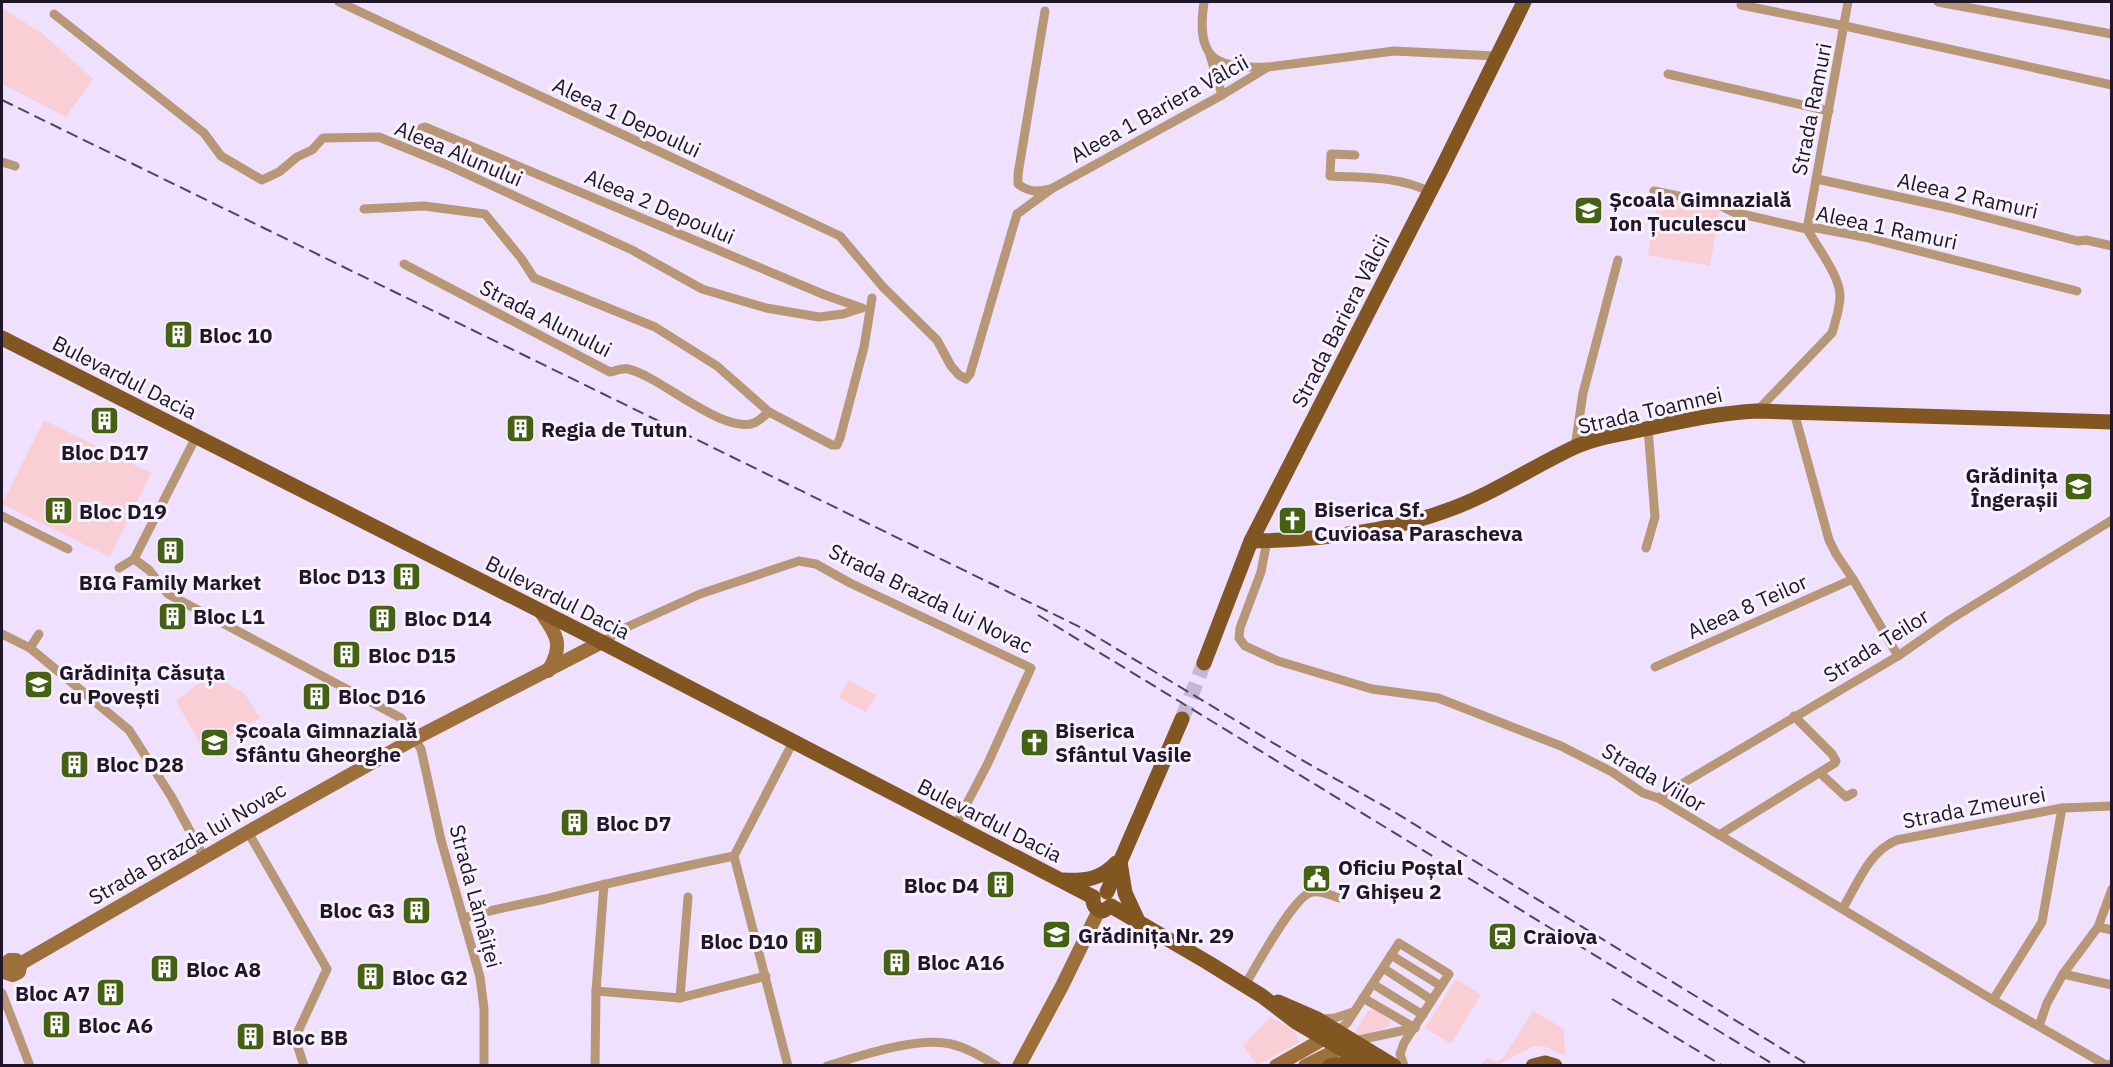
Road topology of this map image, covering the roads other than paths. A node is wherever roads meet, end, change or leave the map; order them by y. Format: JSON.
{"nodes":[{"id":1,"x":339,"y":2,"type":"edge"},
{"id":2,"x":1204,"y":2,"type":"edge"},
{"id":3,"x":1524,"y":2,"type":"edge"},
{"id":4,"x":1848,"y":2,"type":"edge"},
{"id":5,"x":1938,"y":2,"type":"edge"},
{"id":6,"x":1741,"y":5,"type":"dead end"},
{"id":7,"x":1045,"y":12,"type":"dead end"},
{"id":8,"x":54,"y":14,"type":"dead end"},
{"id":9,"x":1845,"y":26,"type":"junction"},
{"id":10,"x":2112,"y":34,"type":"edge"},
{"id":11,"x":1209,"y":52,"type":"junction"},
{"id":12,"x":1496,"y":56,"type":"junction"},
{"id":13,"x":1268,"y":67,"type":"junction"},
{"id":14,"x":1668,"y":74,"type":"dead end"},
{"id":15,"x":2112,"y":85,"type":"edge"},
{"id":16,"x":1222,"y":96,"type":"junction"},
{"id":17,"x":1829,"y":111,"type":"junction"},
{"id":18,"x":418,"y":130,"type":"dead end"},
{"id":19,"x":1355,"y":155,"type":"dead end"},
{"id":20,"x":2,"y":162,"type":"edge"},
{"id":21,"x":15,"y":166,"type":"dead end"},
{"id":22,"x":1816,"y":179,"type":"junction"},
{"id":23,"x":1051,"y":189,"type":"junction"},
{"id":24,"x":1654,"y":190,"type":"dead end"},
{"id":25,"x":1430,"y":192,"type":"junction"},
{"id":26,"x":364,"y":209,"type":"dead end"},
{"id":27,"x":1807,"y":229,"type":"junction"},
{"id":28,"x":2112,"y":246,"type":"edge"},
{"id":29,"x":1618,"y":260,"type":"dead end"},
{"id":30,"x":404,"y":264,"type":"dead end"},
{"id":31,"x":883,"y":287,"type":"junction"},
{"id":32,"x":2077,"y":291,"type":"dead end"},
{"id":33,"x":872,"y":298,"type":"junction"},
{"id":34,"x":862,"y":308,"type":"junction"},
{"id":35,"x":2,"y":338,"type":"edge"},
{"id":36,"x":1757,"y":411,"type":"junction"},
{"id":37,"x":769,"y":412,"type":"junction"},
{"id":38,"x":1794,"y":412,"type":"junction"},
{"id":39,"x":2112,"y":422,"type":"edge"},
{"id":40,"x":1648,"y":428,"type":"junction"},
{"id":41,"x":196,"y":437,"type":"junction"},
{"id":42,"x":1575,"y":447,"type":"junction"},
{"id":43,"x":2,"y":516,"type":"edge"},
{"id":44,"x":2112,"y":520,"type":"edge"},
{"id":45,"x":1251,"y":541,"type":"junction"},
{"id":46,"x":1267,"y":541,"type":"junction"},
{"id":47,"x":1646,"y":548,"type":"dead end"},
{"id":48,"x":68,"y":549,"type":"dead end"},
{"id":49,"x":134,"y":559,"type":"junction"},
{"id":50,"x":119,"y":568,"type":"dead end"},
{"id":51,"x":1853,"y":579,"type":"junction"},
{"id":52,"x":540,"y":611,"type":"junction"},
{"id":53,"x":2,"y":634,"type":"edge"},
{"id":54,"x":39,"y":634,"type":"dead end"},
{"id":55,"x":602,"y":642,"type":"junction"},
{"id":56,"x":30,"y":648,"type":"junction"},
{"id":57,"x":1898,"y":656,"type":"junction"},
{"id":58,"x":1204,"y":663,"type":"tunnel mouth"},
{"id":59,"x":1654,"y":667,"type":"dead end"},
{"id":60,"x":548,"y":671,"type":"junction"},
{"id":61,"x":1794,"y":716,"type":"junction"},
{"id":62,"x":1182,"y":719,"type":"tunnel mouth"},
{"id":63,"x":414,"y":739,"type":"junction"},
{"id":64,"x":793,"y":741,"type":"junction"},
{"id":65,"x":1820,"y":773,"type":"junction"},
{"id":66,"x":1853,"y":794,"type":"dead end"},
{"id":67,"x":1658,"y":798,"type":"junction"},
{"id":68,"x":2112,"y":806,"type":"edge"},
{"id":69,"x":2062,"y":808,"type":"junction"},
{"id":70,"x":955,"y":826,"type":"junction"},
{"id":71,"x":248,"y":832,"type":"junction"},
{"id":72,"x":1719,"y":835,"type":"junction"},
{"id":73,"x":734,"y":856,"type":"junction"},
{"id":74,"x":204,"y":857,"type":"junction"},
{"id":75,"x":1120,"y":859,"type":"junction"},
{"id":76,"x":1060,"y":880,"type":"junction"},
{"id":77,"x":604,"y":884,"type":"junction"},
{"id":78,"x":2112,"y":889,"type":"edge"},
{"id":79,"x":688,"y":897,"type":"dead end"},
{"id":80,"x":1339,"y":898,"type":"dead end"},
{"id":81,"x":1103,"y":901,"type":"junction"},
{"id":82,"x":2109,"y":907,"type":"edge"},
{"id":83,"x":1843,"y":908,"type":"junction"},
{"id":84,"x":464,"y":918,"type":"junction"},
{"id":85,"x":1138,"y":921,"type":"junction"},
{"id":86,"x":2098,"y":927,"type":"junction"},
{"id":87,"x":2112,"y":930,"type":"edge"},
{"id":88,"x":1391,"y":955,"type":"junction"},
{"id":89,"x":7,"y":968,"type":"edge"},
{"id":90,"x":1383,"y":968,"type":"junction"},
{"id":91,"x":2063,"y":974,"type":"junction"},
{"id":92,"x":766,"y":976,"type":"junction"},
{"id":93,"x":1373,"y":984,"type":"junction"},
{"id":94,"x":1245,"y":985,"type":"junction"},
{"id":95,"x":2112,"y":985,"type":"edge"},
{"id":96,"x":1442,"y":986,"type":"junction"},
{"id":97,"x":596,"y":992,"type":"junction"},
{"id":98,"x":2,"y":993,"type":"edge"},
{"id":99,"x":1262,"y":996,"type":"junction"},
{"id":100,"x":680,"y":998,"type":"junction"},
{"id":101,"x":1363,"y":998,"type":"junction"},
{"id":102,"x":1432,"y":1000,"type":"junction"},
{"id":103,"x":1993,"y":1000,"type":"junction"},
{"id":104,"x":1353,"y":1012,"type":"junction"},
{"id":105,"x":1423,"y":1015,"type":"junction"},
{"id":106,"x":1317,"y":1019,"type":"junction"},
{"id":107,"x":2039,"y":1026,"type":"junction"},
{"id":108,"x":1415,"y":1028,"type":"junction"},
{"id":109,"x":1337,"y":1031,"type":"junction"},
{"id":110,"x":1323,"y":1038,"type":"junction"},
{"id":111,"x":1354,"y":1041,"type":"junction"},
{"id":112,"x":1339,"y":1048,"type":"junction"},
{"id":113,"x":2112,"y":1064,"type":"edge"},
{"id":114,"x":30,"y":1065,"type":"edge"},
{"id":115,"x":304,"y":1065,"type":"edge"},
{"id":116,"x":484,"y":1065,"type":"edge"},
{"id":117,"x":595,"y":1065,"type":"edge"},
{"id":118,"x":788,"y":1065,"type":"edge"},
{"id":119,"x":827,"y":1065,"type":"edge"},
{"id":120,"x":997,"y":1065,"type":"edge"},
{"id":121,"x":1018,"y":1065,"type":"edge"},
{"id":122,"x":1276,"y":1065,"type":"edge"},
{"id":123,"x":1305,"y":1065,"type":"edge"},
{"id":124,"x":1330,"y":1065,"type":"edge"},
{"id":125,"x":1365,"y":1065,"type":"edge"},
{"id":126,"x":1371,"y":1065,"type":"edge"},
{"id":127,"x":1394,"y":1065,"type":"edge"},
{"id":128,"x":1404,"y":1065,"type":"edge"}],
"edges":[{"from":1,"to":31,"type":"street","name":"Aleea 1 Depoului"},
{"from":2,"to":11,"type":"street"},
{"from":3,"to":12,"type":"main road","name":"Strada Bariera Vâlcii"},
{"from":4,"to":9,"type":"street","name":"Strada Ramuri"},
{"from":5,"to":10,"type":"street"},
{"from":6,"to":9,"type":"street"},
{"from":7,"to":23,"type":"street"},
{"from":8,"to":34,"type":"street","name":"Aleea Alunului"},
{"from":9,"to":15,"type":"street","name":"Strada Ramuri"},
{"from":9,"to":17,"type":"street","name":"Strada Ramuri"},
{"from":11,"to":13,"type":"street"},
{"from":11,"to":16,"type":"street"},
{"from":12,"to":13,"type":"street","name":"Aleea 1 Bariera Vâlcii"},
{"from":12,"to":25,"type":"main road","name":"Strada Bariera Vâlcii"},
{"from":13,"to":16,"type":"street","name":"Aleea 1 Bariera Vâlcii"},
{"from":14,"to":17,"type":"street"},
{"from":16,"to":23,"type":"street","name":"Aleea 1 Bariera Vâlcii"},
{"from":17,"to":22,"type":"street","name":"Strada Ramuri"},
{"from":18,"to":34,"type":"street","name":"Aleea 2 Depoului"},
{"from":19,"to":25,"type":"street"},
{"from":20,"to":21,"type":"street"},
{"from":22,"to":27,"type":"street","name":"Strada Ramuri"},
{"from":22,"to":28,"type":"street","name":"Aleea 2 Ramuri"},
{"from":23,"to":31,"type":"street","name":"Aleea 1 Depoului"},
{"from":24,"to":27,"type":"street","name":"Aleea 1 Ramuri"},
{"from":25,"to":45,"type":"main road","name":"Strada Bariera Vâlcii"},
{"from":26,"to":37,"type":"street","name":"Strada Alunului"},
{"from":27,"to":32,"type":"street","name":"Aleea 1 Ramuri"},
{"from":27,"to":36,"type":"street"},
{"from":29,"to":42,"type":"street"},
{"from":30,"to":37,"type":"street","name":"Strada Alunului"},
{"from":31,"to":33,"type":"street"},
{"from":33,"to":34,"type":"street"},
{"from":33,"to":37,"type":"street","name":"Strada Alunului"},
{"from":35,"to":41,"type":"main road","name":"Bulevardul Dacia"},
{"from":36,"to":38,"type":"main road","name":"Strada Toamnei"},
{"from":36,"to":40,"type":"main road","name":"Strada Toamnei"},
{"from":38,"to":39,"type":"main road","name":"Strada Toamnei"},
{"from":38,"to":51,"type":"street"},
{"from":40,"to":42,"type":"main road","name":"Strada Toamnei"},
{"from":40,"to":47,"type":"street"},
{"from":41,"to":49,"type":"street"},
{"from":41,"to":52,"type":"main road","name":"Bulevardul Dacia"},
{"from":42,"to":46,"type":"main road","name":"Strada Toamnei"},
{"from":43,"to":48,"type":"street"},
{"from":44,"to":57,"type":"street","name":"Strada Teilor"},
{"from":45,"to":46,"type":"main road","name":"Strada Toamnei"},
{"from":45,"to":58,"type":"main road","name":"Strada Bariera Vâlcii"},
{"from":46,"to":67,"type":"street","name":"Strada Viilor"},
{"from":49,"to":50,"type":"street"},
{"from":49,"to":63,"type":"street","name":"Strada Lămâiței"},
{"from":51,"to":57,"type":"street"},
{"from":51,"to":59,"type":"street","name":"Aleea 8 Teilor"},
{"from":52,"to":55,"type":"main road","name":"Bulevardul Dacia"},
{"from":52,"to":60,"type":"street"},
{"from":53,"to":56,"type":"street"},
{"from":54,"to":56,"type":"street"},
{"from":55,"to":60,"type":"street","name":"Strada Brazda lui Novac"},
{"from":55,"to":64,"type":"main road","name":"Bulevardul Dacia"},
{"from":55,"to":70,"type":"street","name":"Strada Brazda lui Novac"},
{"from":56,"to":74,"type":"street"},
{"from":57,"to":61,"type":"street","name":"Strada Teilor"},
{"from":60,"to":63,"type":"street","name":"Strada Brazda lui Novac"},
{"from":61,"to":65,"type":"street"},
{"from":61,"to":67,"type":"street","name":"Strada Teilor"},
{"from":62,"to":75,"type":"main road"},
{"from":63,"to":71,"type":"street","name":"Strada Brazda lui Novac"},
{"from":63,"to":84,"type":"street","name":"Strada Lămâiței"},
{"from":64,"to":70,"type":"main road","name":"Bulevardul Dacia"},
{"from":64,"to":73,"type":"street"},
{"from":65,"to":66,"type":"street"},
{"from":65,"to":72,"type":"street"},
{"from":67,"to":72,"type":"street","name":"Strada Viilor"},
{"from":68,"to":69,"type":"street","name":"Strada Zmeurei"},
{"from":69,"to":83,"type":"street","name":"Strada Zmeurei"},
{"from":69,"to":103,"type":"street"},
{"from":70,"to":76,"type":"main road","name":"Bulevardul Dacia"},
{"from":71,"to":74,"type":"street","name":"Strada Brazda lui Novac"},
{"from":71,"to":115,"type":"street"},
{"from":72,"to":83,"type":"street","name":"Strada Viilor"},
{"from":73,"to":77,"type":"street"},
{"from":73,"to":92,"type":"street"},
{"from":74,"to":89,"type":"street","name":"Strada Brazda lui Novac"},
{"from":75,"to":76,"type":"main road"},
{"from":75,"to":81,"type":"main road"},
{"from":75,"to":85,"type":"main road"},
{"from":76,"to":81,"type":"main road","name":"Bulevardul Dacia"},
{"from":77,"to":84,"type":"street"},
{"from":77,"to":97,"type":"street"},
{"from":78,"to":82,"type":"street"},
{"from":79,"to":100,"type":"street"},
{"from":80,"to":94,"type":"street"},
{"from":81,"to":85,"type":"main road","name":"Bulevardul Dacia"},
{"from":81,"to":121,"type":"street"},
{"from":82,"to":86,"type":"street"},
{"from":83,"to":103,"type":"street","name":"Strada Viilor"},
{"from":84,"to":116,"type":"street","name":"Strada Lămâiței"},
{"from":85,"to":94,"type":"main road","name":"Bulevardul Dacia"},
{"from":86,"to":87,"type":"street"},
{"from":86,"to":91,"type":"street"},
{"from":88,"to":90,"type":"street"},
{"from":88,"to":96,"type":"street"},
{"from":88,"to":96,"type":"street"},
{"from":90,"to":93,"type":"street"},
{"from":90,"to":102,"type":"street"},
{"from":91,"to":95,"type":"street"},
{"from":91,"to":107,"type":"street"},
{"from":92,"to":100,"type":"street"},
{"from":92,"to":118,"type":"street"},
{"from":93,"to":101,"type":"street"},
{"from":93,"to":105,"type":"street"},
{"from":94,"to":99,"type":"main road","name":"Bulevardul Dacia"},
{"from":96,"to":102,"type":"street"},
{"from":97,"to":100,"type":"street"},
{"from":97,"to":117,"type":"street"},
{"from":98,"to":114,"type":"street"},
{"from":99,"to":106,"type":"main road","name":"Bulevardul Dacia"},
{"from":99,"to":110,"type":"main road","name":"Bulevardul Dacia"},
{"from":101,"to":104,"type":"street"},
{"from":101,"to":108,"type":"street"},
{"from":102,"to":105,"type":"street"},
{"from":103,"to":107,"type":"street","name":"Strada Viilor"},
{"from":104,"to":106,"type":"street"},
{"from":104,"to":109,"type":"street"},
{"from":105,"to":108,"type":"street"},
{"from":106,"to":109,"type":"main road","name":"Bulevardul Dacia"},
{"from":107,"to":113,"type":"street","name":"Strada Viilor"},
{"from":108,"to":111,"type":"street"},
{"from":108,"to":128,"type":"street"},
{"from":109,"to":110,"type":"street"},
{"from":109,"to":111,"type":"main road","name":"Bulevardul Dacia"},
{"from":110,"to":112,"type":"main road","name":"Bulevardul Dacia"},
{"from":110,"to":122,"type":"street"},
{"from":111,"to":112,"type":"street"},
{"from":111,"to":127,"type":"main road","name":"Bulevardul Dacia"},
{"from":112,"to":123,"type":"street"},
{"from":112,"to":126,"type":"main road","name":"Bulevardul Dacia"},
{"from":119,"to":120,"type":"street"},
{"from":124,"to":125,"type":"main road"}]}
